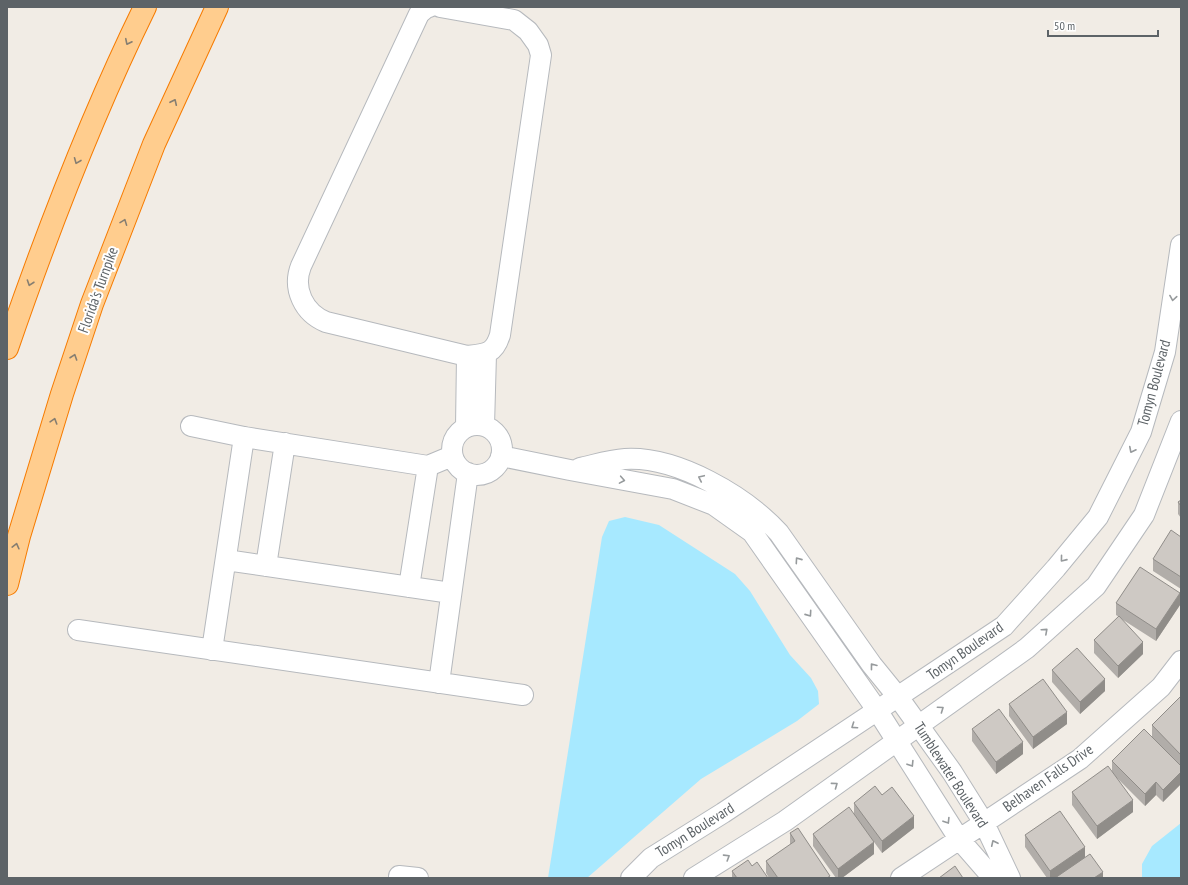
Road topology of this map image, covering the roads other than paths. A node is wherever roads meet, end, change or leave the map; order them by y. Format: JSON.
{"nodes":[{"id":1,"x":146,"y":7,"type":"edge"},
{"id":2,"x":217,"y":7,"type":"edge"},
{"id":3,"x":429,"y":7,"type":"edge"},
{"id":4,"x":440,"y":7,"type":"edge"},
{"id":5,"x":1181,"y":245,"type":"edge"},
{"id":6,"x":7,"y":348,"type":"edge"},
{"id":7,"x":476,"y":355,"type":"junction"},
{"id":8,"x":1181,"y":421,"type":"edge"},
{"id":9,"x":191,"y":426,"type":"dead end"},
{"id":10,"x":475,"y":426,"type":"junction"},
{"id":11,"x":244,"y":436,"type":"junction"},
{"id":12,"x":285,"y":443,"type":"junction"},
{"id":13,"x":452,"y":456,"type":"junction"},
{"id":14,"x":501,"y":456,"type":"junction"},
{"id":15,"x":428,"y":466,"type":"junction"},
{"id":16,"x":468,"y":474,"type":"junction"},
{"id":17,"x":759,"y":526,"type":"junction"},
{"id":18,"x":226,"y":560,"type":"junction"},
{"id":19,"x":266,"y":566,"type":"junction"},
{"id":20,"x":7,"y":584,"type":"edge"},
{"id":21,"x":410,"y":587,"type":"junction"},
{"id":22,"x":451,"y":593,"type":"junction"},
{"id":23,"x":78,"y":630,"type":"dead end"},
{"id":24,"x":212,"y":650,"type":"junction"},
{"id":25,"x":1181,"y":661,"type":"edge"},
{"id":26,"x":439,"y":683,"type":"junction"},
{"id":27,"x":523,"y":695,"type":"dead end"},
{"id":28,"x":898,"y":697,"type":"junction"},
{"id":29,"x":877,"y":710,"type":"junction"},
{"id":30,"x":918,"y":725,"type":"junction"},
{"id":31,"x":896,"y":741,"type":"junction"},
{"id":32,"x":952,"y":772,"type":"junction"},
{"id":33,"x":926,"y":788,"type":"junction"},
{"id":34,"x":984,"y":823,"type":"junction"},
{"id":35,"x":959,"y":839,"type":"junction"},
{"id":36,"x":399,"y":878,"type":"edge"},
{"id":37,"x":418,"y":878,"type":"edge"},
{"id":38,"x":631,"y":878,"type":"edge"},
{"id":39,"x":694,"y":878,"type":"edge"},
{"id":40,"x":901,"y":878,"type":"edge"},
{"id":41,"x":994,"y":878,"type":"edge"},
{"id":42,"x":1010,"y":878,"type":"edge"}],
"edges":[{"from":1,"to":6,"type":"highway","one_way":true},
{"from":20,"to":2,"type":"highway","name":"Florida's Turnpike","one_way":true},
{"from":3,"to":7,"type":"street"},
{"from":4,"to":7,"type":"street"},
{"from":5,"to":28,"type":"street","name":"Tomyn Boulevard","one_way":true},
{"from":7,"to":10,"type":"street"},
{"from":30,"to":8,"type":"street","one_way":true},
{"from":9,"to":11,"type":"street"},
{"from":10,"to":13,"type":"street"},
{"from":10,"to":14,"type":"street"},
{"from":11,"to":12,"type":"street"},
{"from":11,"to":18,"type":"street"},
{"from":12,"to":15,"type":"street"},
{"from":12,"to":19,"type":"street"},
{"from":13,"to":15,"type":"street"},
{"from":13,"to":16,"type":"street"},
{"from":14,"to":16,"type":"street"},
{"from":14,"to":17,"type":"street"},
{"from":15,"to":21,"type":"street"},
{"from":16,"to":22,"type":"street"},
{"from":28,"to":17,"type":"street","name":"Tumblewater Boulevard","one_way":true},
{"from":17,"to":29,"type":"street","name":"Tumblewater Boulevard","one_way":true},
{"from":18,"to":19,"type":"street"},
{"from":18,"to":24,"type":"street"},
{"from":19,"to":21,"type":"street"},
{"from":21,"to":22,"type":"street"},
{"from":22,"to":26,"type":"street"},
{"from":23,"to":24,"type":"street"},
{"from":24,"to":26,"type":"street"},
{"from":25,"to":34,"type":"street","name":"Belhaven Falls Drive"},
{"from":26,"to":27,"type":"street"},
{"from":28,"to":29,"type":"street","name":"Tomyn Boulevard"},
{"from":28,"to":30,"type":"street","name":"Tumblewater Boulevard"},
{"from":29,"to":31,"type":"street","name":"Tumblewater Boulevard"},
{"from":29,"to":38,"type":"street","name":"Tomyn Boulevard","one_way":true},
{"from":30,"to":31,"type":"street"},
{"from":30,"to":32,"type":"street","name":"Tumblewater Boulevard"},
{"from":31,"to":33,"type":"street","name":"Tumblewater Boulevard","one_way":true},
{"from":39,"to":31,"type":"street","one_way":true},
{"from":32,"to":33,"type":"street"},
{"from":32,"to":34,"type":"street","name":"Tumblewater Boulevard"},
{"from":33,"to":35,"type":"street","name":"Tumblewater Boulevard","one_way":true},
{"from":34,"to":35,"type":"street","name":"Belhaven Falls Drive"},
{"from":42,"to":34,"type":"street","name":"Tumblewater Boulevard","one_way":true},
{"from":35,"to":40,"type":"street","name":"Belhaven Falls Drive"},
{"from":35,"to":41,"type":"street","name":"Tumblewater Boulevard"},
{"from":36,"to":37,"type":"street"}]}
